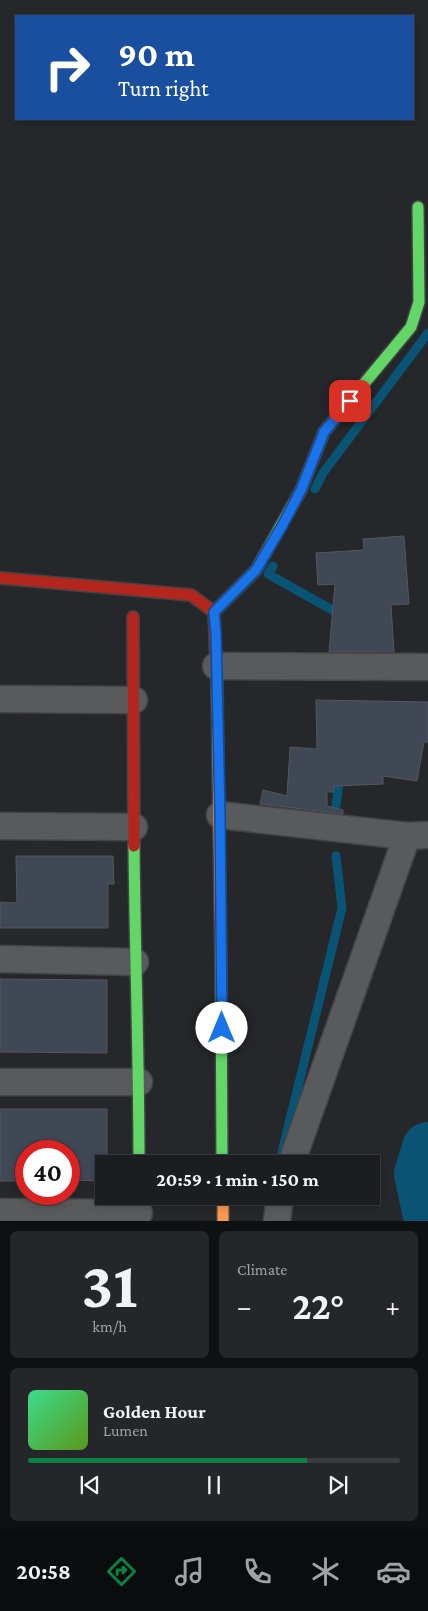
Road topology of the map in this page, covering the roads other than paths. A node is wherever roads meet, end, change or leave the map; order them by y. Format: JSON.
{"nodes":[{"id":1,"x":418,"y":207,"type":"dead end"},
{"id":2,"x":0,"y":578,"type":"edge"},
{"id":3,"x":214,"y":612,"type":"junction"},
{"id":4,"x":133,"y":618,"type":"dead end"},
{"id":5,"x":216,"y":666,"type":"junction"},
{"id":6,"x":428,"y":667,"type":"edge"},
{"id":7,"x":0,"y":699,"type":"edge"},
{"id":8,"x":134,"y":700,"type":"junction"},
{"id":9,"x":220,"y":815,"type":"junction"},
{"id":10,"x":0,"y":826,"type":"edge"},
{"id":11,"x":134,"y":827,"type":"junction"},
{"id":12,"x":417,"y":836,"type":"edge"},
{"id":13,"x":0,"y":959,"type":"edge"},
{"id":14,"x":135,"y":962,"type":"junction"},
{"id":15,"x":0,"y":1082,"type":"edge"},
{"id":16,"x":139,"y":1082,"type":"junction"},
{"id":17,"x":139,"y":1155,"type":"edge"},
{"id":18,"x":222,"y":1155,"type":"edge"},
{"id":19,"x":293,"y":1155,"type":"edge"},
{"id":20,"x":223,"y":1205,"type":"edge"},
{"id":21,"x":279,"y":1205,"type":"edge"},
{"id":22,"x":139,"y":1210,"type":"edge"},
{"id":23,"x":0,"y":1212,"type":"edge"},
{"id":24,"x":223,"y":1221,"type":"edge"},
{"id":25,"x":277,"y":1221,"type":"edge"}],
"edges":[{"from":1,"to":3,"type":"street"},
{"from":2,"to":3,"type":"street"},
{"from":3,"to":5,"type":"street"},
{"from":4,"to":8,"type":"street"},
{"from":5,"to":6,"type":"street"},
{"from":5,"to":9,"type":"street"},
{"from":7,"to":8,"type":"street"},
{"from":8,"to":11,"type":"street"},
{"from":9,"to":12,"type":"street"},
{"from":9,"to":18,"type":"street"},
{"from":10,"to":11,"type":"street"},
{"from":11,"to":14,"type":"street"},
{"from":12,"to":19,"type":"street"},
{"from":13,"to":14,"type":"street"},
{"from":14,"to":16,"type":"street"},
{"from":15,"to":16,"type":"street"},
{"from":16,"to":17,"type":"street"},
{"from":20,"to":24,"type":"street"},
{"from":21,"to":25,"type":"street"},
{"from":22,"to":23,"type":"street"}]}
